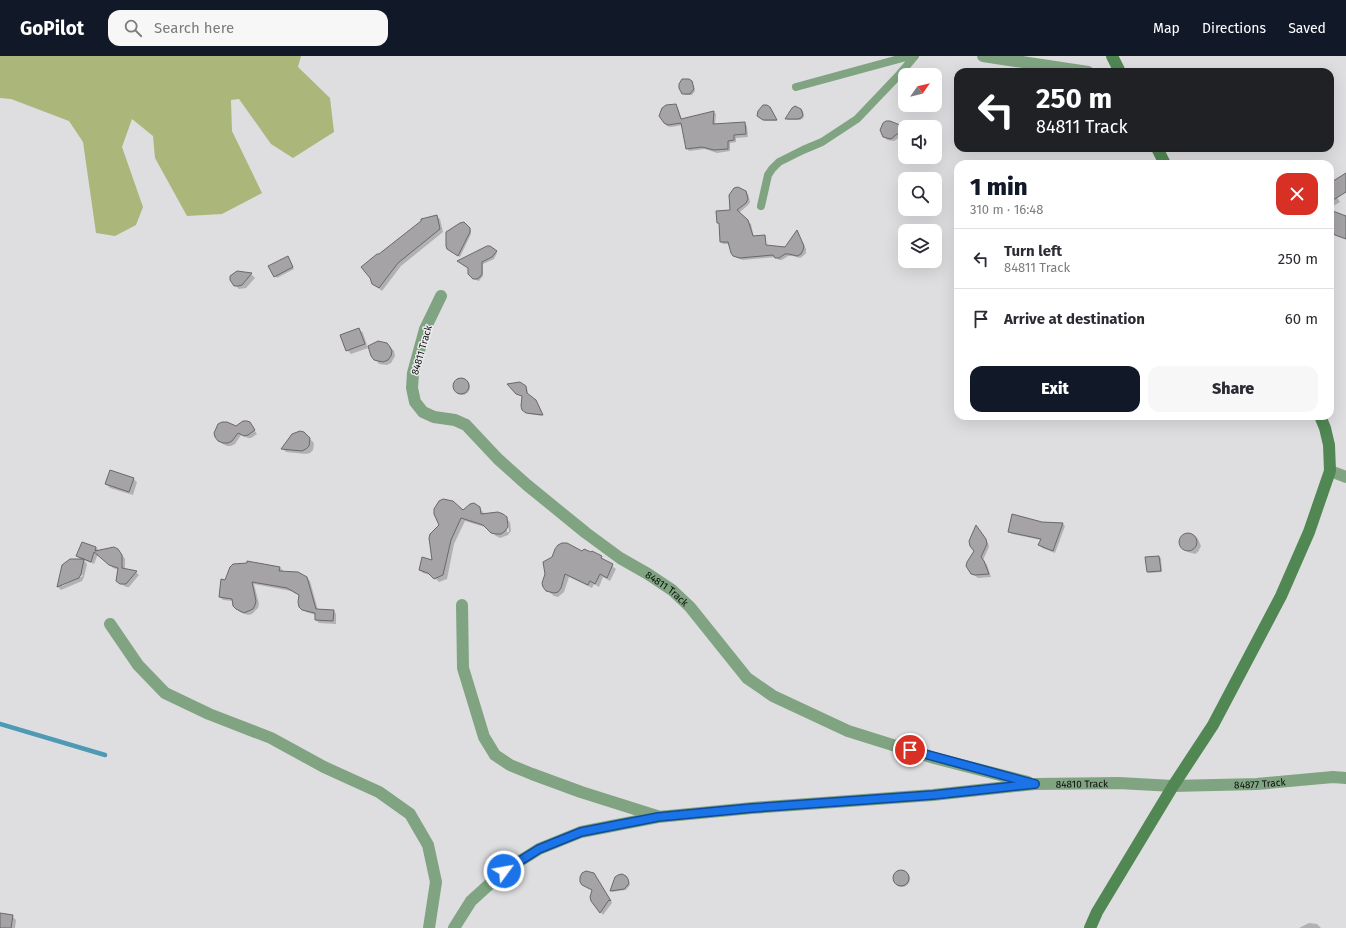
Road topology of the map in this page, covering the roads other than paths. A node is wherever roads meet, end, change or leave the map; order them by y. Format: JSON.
{"nodes":[{"id":1,"x":910,"y":56,"type":"edge"},
{"id":2,"x":915,"y":56,"type":"edge"},
{"id":3,"x":983,"y":56,"type":"edge"},
{"id":4,"x":1112,"y":56,"type":"edge"},
{"id":5,"x":1062,"y":68,"type":"edge"},
{"id":6,"x":1118,"y":68,"type":"edge"},
{"id":7,"x":796,"y":87,"type":"dead end"},
{"id":8,"x":761,"y":206,"type":"dead end"},
{"id":9,"x":441,"y":296,"type":"dead end"},
{"id":10,"x":1322,"y":420,"type":"edge"},
{"id":11,"x":1330,"y":471,"type":"junction"},
{"id":12,"x":1346,"y":477,"type":"edge"},
{"id":13,"x":462,"y":605,"type":"dead end"},
{"id":14,"x":110,"y":624,"type":"dead end"},
{"id":15,"x":1346,"y":778,"type":"edge"},
{"id":16,"x":1035,"y":784,"type":"junction"},
{"id":17,"x":1173,"y":786,"type":"junction"},
{"id":18,"x":658,"y":817,"type":"junction"},
{"id":19,"x":429,"y":928,"type":"edge"},
{"id":20,"x":454,"y":928,"type":"edge"},
{"id":21,"x":1090,"y":928,"type":"edge"}],
"edges":[{"from":1,"to":7,"type":"lane"},
{"from":2,"to":8,"type":"lane"},
{"from":3,"to":5,"type":"street"},
{"from":4,"to":6,"type":"street"},
{"from":9,"to":16,"type":"street","name":"84811 Track"},
{"from":10,"to":11,"type":"street"},
{"from":11,"to":12,"type":"street"},
{"from":11,"to":17,"type":"street"},
{"from":13,"to":18,"type":"street"},
{"from":14,"to":19,"type":"street"},
{"from":15,"to":17,"type":"street","name":"84877 Track"},
{"from":16,"to":17,"type":"street","name":"84810 Track"},
{"from":16,"to":18,"type":"street","name":"84810 Track"},
{"from":17,"to":21,"type":"street"},
{"from":18,"to":20,"type":"street","name":"84810 Track"}]}
